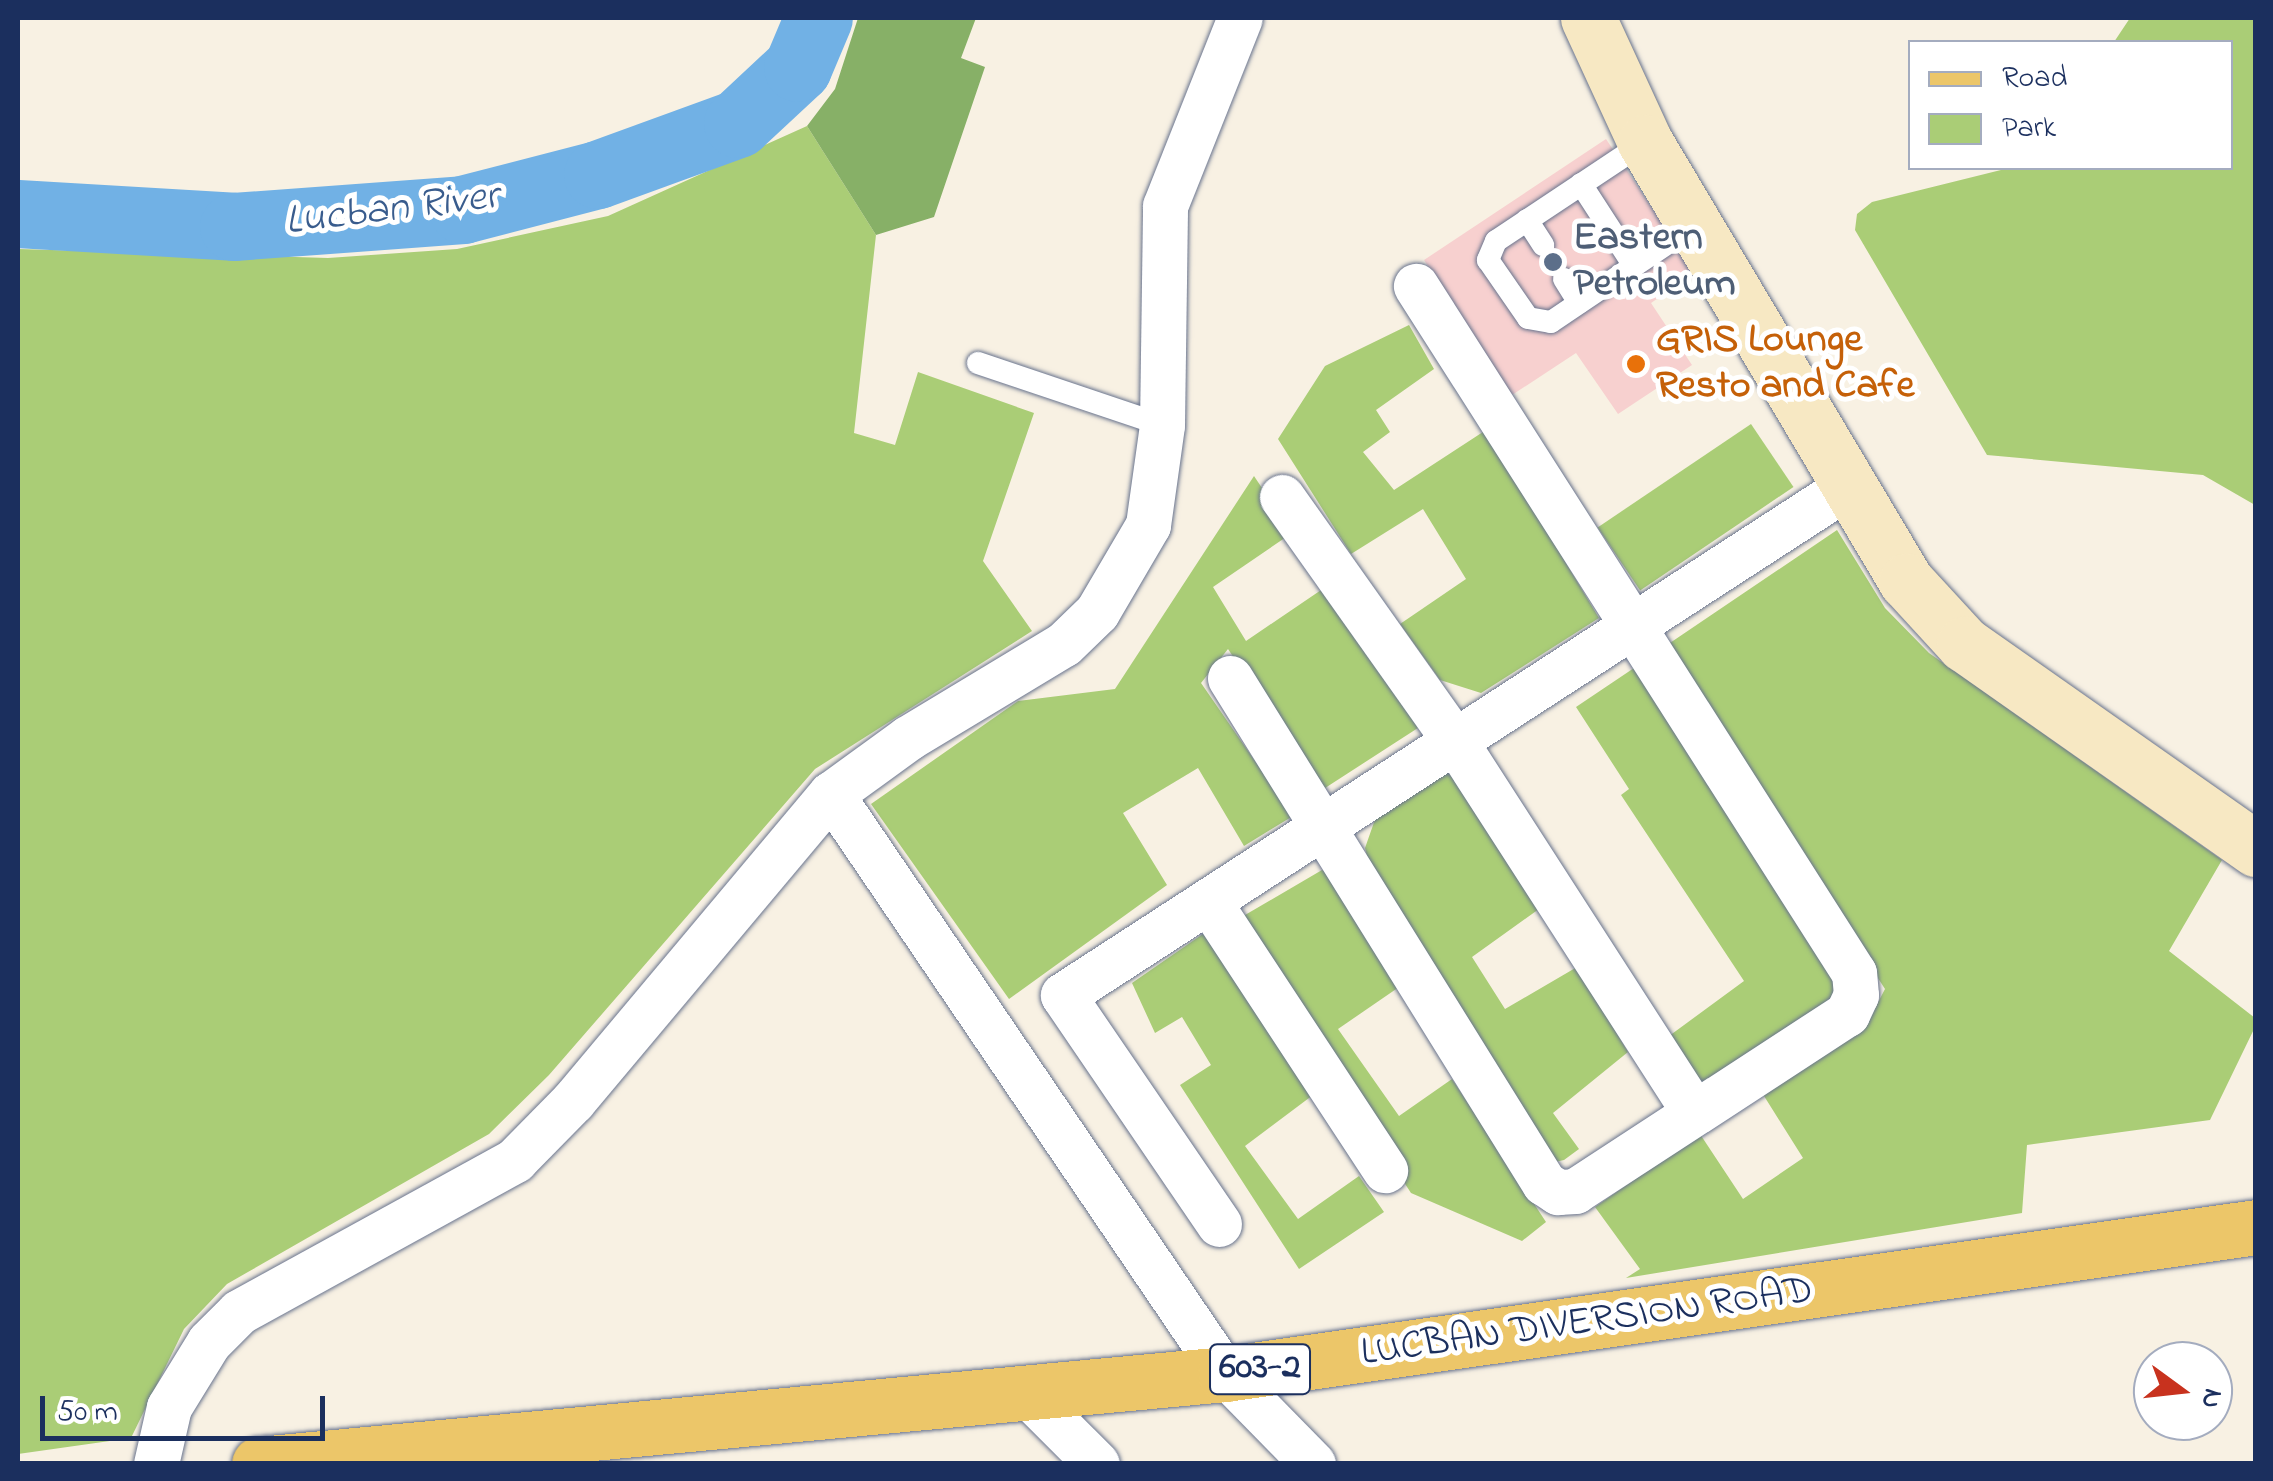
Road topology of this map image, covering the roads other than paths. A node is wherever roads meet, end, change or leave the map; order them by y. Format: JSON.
{"nodes":[{"id":1,"x":1240,"y":18,"type":"edge"},
{"id":2,"x":1588,"y":18,"type":"edge"},
{"id":3,"x":1645,"y":142,"type":"junction"},
{"id":4,"x":1581,"y":184,"type":"junction"},
{"id":5,"x":1527,"y":220,"type":"junction"},
{"id":6,"x":1692,"y":227,"type":"junction"},
{"id":7,"x":1542,"y":245,"type":"dead end"},
{"id":8,"x":1634,"y":266,"type":"junction"},
{"id":9,"x":1564,"y":279,"type":"dead end"},
{"id":10,"x":1416,"y":286,"type":"dead end"},
{"id":11,"x":1580,"y":302,"type":"junction"},
{"id":12,"x":978,"y":363,"type":"dead end"},
{"id":13,"x":1162,"y":425,"type":"junction"},
{"id":14,"x":1846,"y":488,"type":"junction"},
{"id":15,"x":1282,"y":497,"type":"dead end"},
{"id":16,"x":1633,"y":626,"type":"junction"},
{"id":17,"x":1230,"y":678,"type":"dead end"},
{"id":18,"x":1456,"y":741,"type":"junction"},
{"id":19,"x":832,"y":794,"type":"junction"},
{"id":20,"x":1323,"y":828,"type":"junction"},
{"id":21,"x":2256,"y":849,"type":"edge"},
{"id":22,"x":1209,"y":902,"type":"junction"},
{"id":23,"x":1694,"y":1112,"type":"junction"},
{"id":24,"x":1386,"y":1170,"type":"dead end"},
{"id":25,"x":1219,"y":1224,"type":"dead end"},
{"id":26,"x":2256,"y":1227,"type":"edge"},
{"id":27,"x":1225,"y":1374,"type":"junction"},
{"id":28,"x":1024,"y":1391,"type":"junction"},
{"id":29,"x":156,"y":1464,"type":"edge"},
{"id":30,"x":259,"y":1464,"type":"edge"},
{"id":31,"x":1097,"y":1464,"type":"edge"},
{"id":32,"x":1313,"y":1464,"type":"edge"}],
"edges":[{"from":1,"to":13,"type":"street"},
{"from":2,"to":3,"type":"main road"},
{"from":3,"to":4,"type":"lane"},
{"from":3,"to":6,"type":"main road"},
{"from":4,"to":5,"type":"lane"},
{"from":4,"to":8,"type":"lane"},
{"from":5,"to":7,"type":"lane"},
{"from":5,"to":11,"type":"lane"},
{"from":6,"to":8,"type":"lane"},
{"from":6,"to":14,"type":"main road"},
{"from":8,"to":11,"type":"lane"},
{"from":9,"to":11,"type":"lane"},
{"from":10,"to":16,"type":"street"},
{"from":12,"to":13,"type":"lane"},
{"from":13,"to":19,"type":"street"},
{"from":14,"to":16,"type":"street"},
{"from":14,"to":21,"type":"main road"},
{"from":15,"to":18,"type":"street"},
{"from":16,"to":18,"type":"street"},
{"from":16,"to":23,"type":"street"},
{"from":17,"to":20,"type":"street"},
{"from":18,"to":20,"type":"street"},
{"from":18,"to":23,"type":"street"},
{"from":19,"to":27,"type":"street"},
{"from":19,"to":29,"type":"street"},
{"from":20,"to":22,"type":"street"},
{"from":20,"to":23,"type":"street"},
{"from":22,"to":24,"type":"street"},
{"from":22,"to":25,"type":"street"},
{"from":26,"to":27,"type":"main road","name":"LUCBAN DIVERSION ROAD","number":"603-2"},
{"from":27,"to":28,"type":"main road","name":"LUCBAN DIVERSION ROAD","number":"603-2"},
{"from":27,"to":32,"type":"street"},
{"from":28,"to":30,"type":"main road","name":"LUCBAN DIVERSION ROAD","number":"603-2"},
{"from":28,"to":31,"type":"street"}]}
